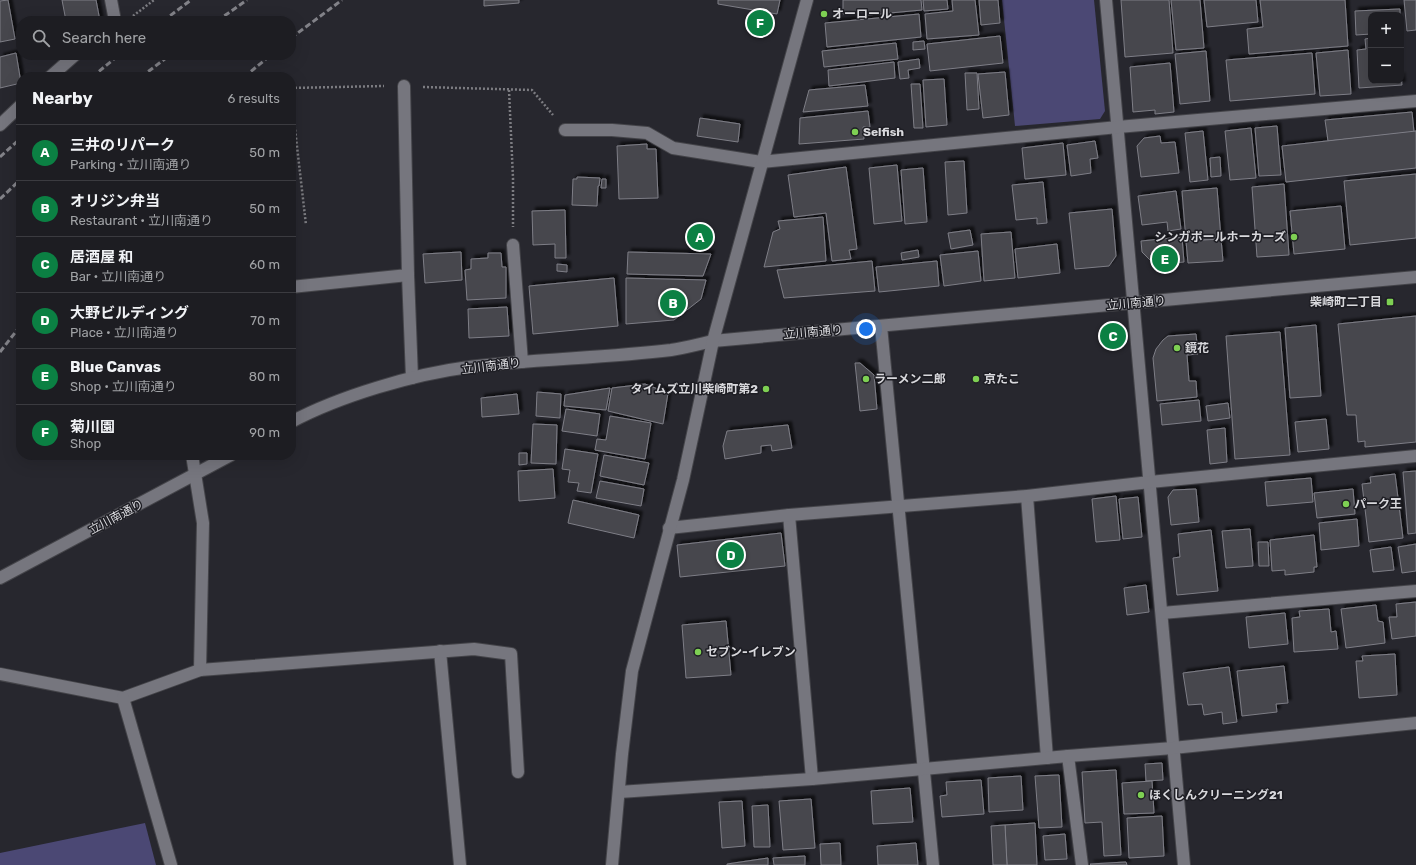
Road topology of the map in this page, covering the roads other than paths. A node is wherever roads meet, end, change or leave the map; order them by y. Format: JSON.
{"nodes":[{"id":1,"x":111,"y":0,"type":"edge"},
{"id":2,"x":808,"y":0,"type":"edge"},
{"id":3,"x":1106,"y":0,"type":"edge"},
{"id":4,"x":114,"y":16,"type":"edge"},
{"id":5,"x":69,"y":60,"type":"edge"},
{"id":6,"x":56,"y":72,"type":"edge"},
{"id":7,"x":404,"y":86,"type":"road end"},
{"id":8,"x":1416,"y":101,"type":"edge"},
{"id":9,"x":16,"y":110,"type":"edge"},
{"id":10,"x":0,"y":125,"type":"edge"},
{"id":11,"x":1118,"y":127,"type":"junction"},
{"id":12,"x":565,"y":130,"type":"road end"},
{"id":13,"x":761,"y":162,"type":"junction"},
{"id":14,"x":513,"y":245,"type":"road end"},
{"id":15,"x":408,"y":275,"type":"junction"},
{"id":16,"x":1416,"y":277,"type":"edge"},
{"id":17,"x":296,"y":287,"type":"edge"},
{"id":18,"x":1134,"y":304,"type":"junction"},
{"id":19,"x":881,"y":326,"type":"junction"},
{"id":20,"x":713,"y":341,"type":"junction"},
{"id":21,"x":522,"y":362,"type":"junction"},
{"id":22,"x":412,"y":378,"type":"junction"},
{"id":23,"x":296,"y":420,"type":"edge"},
{"id":24,"x":1416,"y":456,"type":"edge"},
{"id":25,"x":193,"y":460,"type":"edge"},
{"id":26,"x":222,"y":460,"type":"edge"},
{"id":27,"x":196,"y":474,"type":"junction"},
{"id":28,"x":1150,"y":482,"type":"junction"},
{"id":29,"x":1027,"y":496,"type":"junction"},
{"id":30,"x":898,"y":505,"type":"junction"},
{"id":31,"x":789,"y":515,"type":"junction"},
{"id":32,"x":669,"y":528,"type":"junction"},
{"id":33,"x":0,"y":578,"type":"edge"},
{"id":34,"x":1416,"y":591,"type":"edge"},
{"id":35,"x":1162,"y":613,"type":"junction"},
{"id":36,"x":440,"y":651,"type":"junction"},
{"id":37,"x":200,"y":670,"type":"junction"},
{"id":38,"x":0,"y":674,"type":"edge"},
{"id":39,"x":123,"y":698,"type":"junction"},
{"id":40,"x":1416,"y":722,"type":"edge"},
{"id":41,"x":1173,"y":748,"type":"junction"},
{"id":42,"x":1068,"y":756,"type":"junction"},
{"id":43,"x":1047,"y":758,"type":"junction"},
{"id":44,"x":923,"y":769,"type":"junction"},
{"id":45,"x":518,"y":772,"type":"dead end"},
{"id":46,"x":812,"y":780,"type":"junction"},
{"id":47,"x":619,"y":792,"type":"junction"},
{"id":48,"x":171,"y":865,"type":"edge"},
{"id":49,"x":460,"y":865,"type":"edge"},
{"id":50,"x":612,"y":865,"type":"edge"},
{"id":51,"x":933,"y":865,"type":"edge"},
{"id":52,"x":1082,"y":865,"type":"edge"},
{"id":53,"x":1184,"y":865,"type":"edge"}],
"edges":[{"from":1,"to":4,"type":"street"},
{"from":2,"to":13,"type":"street"},
{"from":3,"to":11,"type":"street"},
{"from":5,"to":6,"type":"street"},
{"from":7,"to":15,"type":"street"},
{"from":8,"to":11,"type":"street"},
{"from":9,"to":10,"type":"street"},
{"from":11,"to":13,"type":"street"},
{"from":11,"to":18,"type":"street"},
{"from":12,"to":13,"type":"street"},
{"from":13,"to":20,"type":"street"},
{"from":14,"to":21,"type":"street"},
{"from":15,"to":17,"type":"street"},
{"from":15,"to":22,"type":"street"},
{"from":16,"to":18,"type":"street","name":"立川南通り"},
{"from":18,"to":19,"type":"street","name":"立川南通り"},
{"from":18,"to":28,"type":"street"},
{"from":19,"to":20,"type":"street","name":"立川南通り"},
{"from":19,"to":30,"type":"street"},
{"from":20,"to":21,"type":"street","name":"立川南通り"},
{"from":20,"to":32,"type":"street"},
{"from":21,"to":22,"type":"street","name":"立川南通り"},
{"from":22,"to":23,"type":"street","name":"立川南通り"},
{"from":24,"to":28,"type":"street"},
{"from":25,"to":27,"type":"street"},
{"from":26,"to":27,"type":"street","name":"立川南通り"},
{"from":27,"to":33,"type":"street","name":"立川南通り"},
{"from":27,"to":37,"type":"street"},
{"from":28,"to":29,"type":"street"},
{"from":28,"to":35,"type":"street"},
{"from":29,"to":30,"type":"street"},
{"from":29,"to":43,"type":"street"},
{"from":30,"to":31,"type":"street"},
{"from":30,"to":44,"type":"street"},
{"from":31,"to":32,"type":"street"},
{"from":31,"to":46,"type":"street"},
{"from":32,"to":47,"type":"street"},
{"from":34,"to":35,"type":"street"},
{"from":35,"to":41,"type":"street"},
{"from":36,"to":37,"type":"street"},
{"from":36,"to":45,"type":"street"},
{"from":36,"to":49,"type":"street"},
{"from":37,"to":39,"type":"street"},
{"from":38,"to":39,"type":"street"},
{"from":39,"to":48,"type":"street"},
{"from":40,"to":41,"type":"street"},
{"from":41,"to":42,"type":"street"},
{"from":41,"to":53,"type":"street"},
{"from":42,"to":43,"type":"street"},
{"from":42,"to":52,"type":"street"},
{"from":43,"to":44,"type":"street"},
{"from":44,"to":46,"type":"street"},
{"from":44,"to":51,"type":"street"},
{"from":46,"to":47,"type":"street"},
{"from":47,"to":50,"type":"street"}]}
